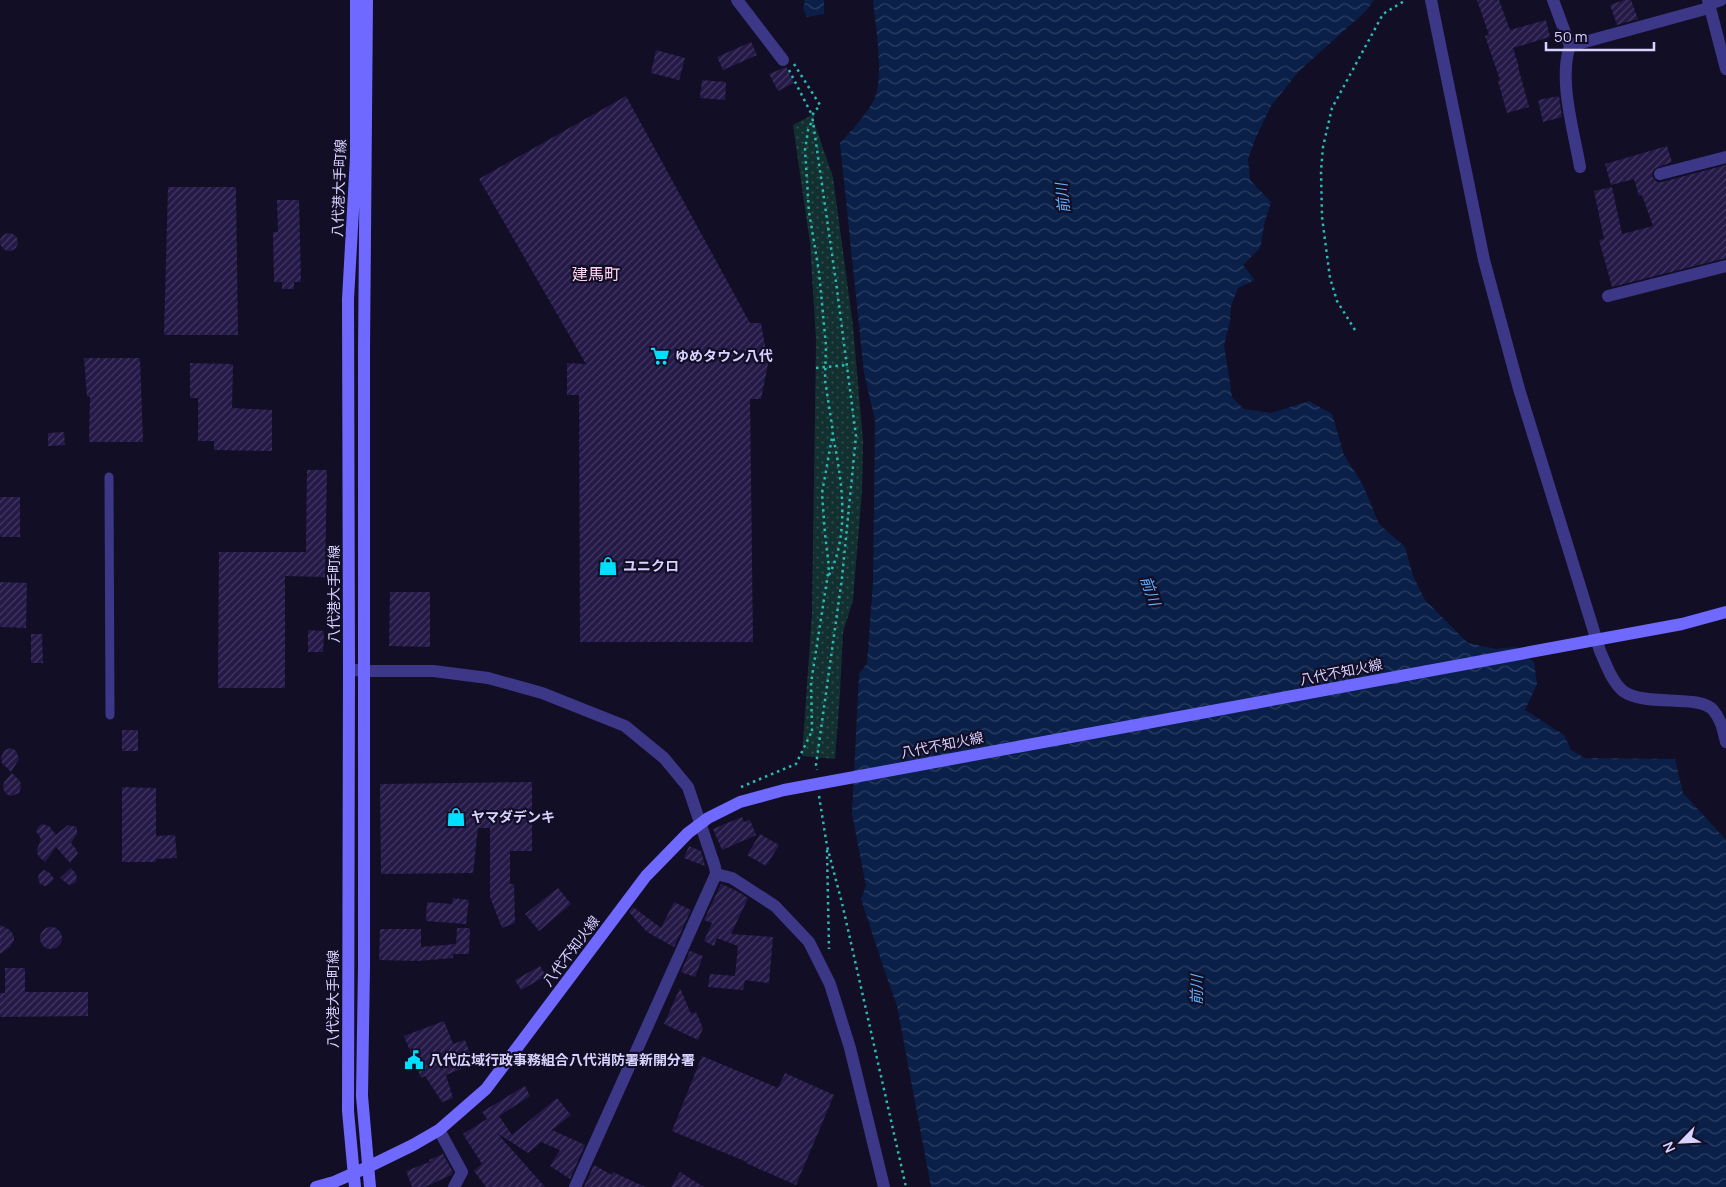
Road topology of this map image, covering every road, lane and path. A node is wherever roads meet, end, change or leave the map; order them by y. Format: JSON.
{"nodes":[{"id":1,"x":356,"y":0,"type":"edge"},
{"id":2,"x":367,"y":0,"type":"edge"},
{"id":3,"x":737,"y":0,"type":"edge"},
{"id":4,"x":1406,"y":0,"type":"edge"},
{"id":5,"x":1431,"y":0,"type":"edge"},
{"id":6,"x":1553,"y":0,"type":"edge"},
{"id":7,"x":1712,"y":3,"type":"edge"},
{"id":8,"x":1570,"y":46,"type":"junction"},
{"id":9,"x":784,"y":60,"type":"joint"},
{"id":10,"x":1726,"y":68,"type":"edge"},
{"id":11,"x":820,"y":105,"type":"dead end"},
{"id":12,"x":812,"y":115,"type":"junction"},
{"id":13,"x":813,"y":119,"type":"junction"},
{"id":14,"x":1726,"y":157,"type":"edge"},
{"id":15,"x":1580,"y":167,"type":"dead end"},
{"id":16,"x":1660,"y":174,"type":"dead end"},
{"id":17,"x":1726,"y":266,"type":"edge"},
{"id":18,"x":1608,"y":296,"type":"dead end"},
{"id":19,"x":1355,"y":330,"type":"dead end"},
{"id":20,"x":846,"y":365,"type":"junction"},
{"id":21,"x":825,"y":367,"type":"junction"},
{"id":22,"x":816,"y":368,"type":"dead end"},
{"id":23,"x":833,"y":432,"type":"junction"},
{"id":24,"x":109,"y":478,"type":"dead end"},
{"id":25,"x":828,"y":578,"type":"junction"},
{"id":26,"x":1726,"y":612,"type":"edge"},
{"id":27,"x":349,"y":668,"type":"junction"},
{"id":28,"x":363,"y":671,"type":"junction"},
{"id":29,"x":110,"y":715,"type":"dead end"},
{"id":30,"x":1726,"y":742,"type":"edge"},
{"id":31,"x":817,"y":773,"type":"dead end"},
{"id":32,"x":735,"y":789,"type":"dead end"},
{"id":33,"x":819,"y":790,"type":"dead end"},
{"id":34,"x":827,"y":846,"type":"junction"},
{"id":35,"x":716,"y":874,"type":"junction"},
{"id":36,"x":829,"y":957,"type":"dead end"},
{"id":37,"x":439,"y":1130,"type":"junction"},
{"id":38,"x":368,"y":1167,"type":"junction"},
{"id":39,"x":354,"y":1174,"type":"junction"},
{"id":40,"x":316,"y":1187,"type":"edge"},
{"id":41,"x":355,"y":1187,"type":"edge"},
{"id":42,"x":370,"y":1187,"type":"edge"},
{"id":43,"x":454,"y":1187,"type":"edge"},
{"id":44,"x":575,"y":1187,"type":"edge"},
{"id":45,"x":884,"y":1187,"type":"edge"},
{"id":46,"x":906,"y":1187,"type":"edge"}],
"edges":[{"from":1,"to":27,"type":"main road","name":"八代港大手町線"},
{"from":2,"to":28,"type":"main road","name":"八代港大手町線"},
{"from":3,"to":9,"type":"street"},
{"from":4,"to":19,"type":"path"},
{"from":5,"to":30,"type":"street"},
{"from":6,"to":8,"type":"street"},
{"from":7,"to":8,"type":"street"},
{"from":7,"to":10,"type":"street"},
{"from":8,"to":15,"type":"street"},
{"from":9,"to":12,"type":"path"},
{"from":11,"to":12,"type":"path"},
{"from":12,"to":13,"type":"path"},
{"from":13,"to":20,"type":"path"},
{"from":13,"to":21,"type":"path"},
{"from":14,"to":16,"type":"street"},
{"from":17,"to":18,"type":"street"},
{"from":20,"to":21,"type":"path"},
{"from":20,"to":31,"type":"path"},
{"from":21,"to":22,"type":"path"},
{"from":21,"to":23,"type":"path"},
{"from":23,"to":25,"type":"path"},
{"from":23,"to":25,"type":"path"},
{"from":24,"to":29,"type":"lane"},
{"from":25,"to":32,"type":"path"},
{"from":26,"to":37,"type":"main road","name":"八代不知火線"},
{"from":27,"to":28,"type":"street"},
{"from":27,"to":39,"type":"main road","name":"八代港大手町線"},
{"from":28,"to":35,"type":"street"},
{"from":28,"to":38,"type":"main road","name":"八代港大手町線"},
{"from":33,"to":34,"type":"path"},
{"from":34,"to":36,"type":"path"},
{"from":34,"to":46,"type":"path"},
{"from":35,"to":44,"type":"street"},
{"from":35,"to":45,"type":"street"},
{"from":37,"to":38,"type":"main road","name":"八代不知火線"},
{"from":37,"to":43,"type":"street"},
{"from":38,"to":39,"type":"main road","name":"八代不知火線"},
{"from":38,"to":42,"type":"main road","name":"八代港大手町線"},
{"from":39,"to":40,"type":"main road","name":"八代不知火線"},
{"from":39,"to":41,"type":"main road","name":"八代港大手町線"}]}
